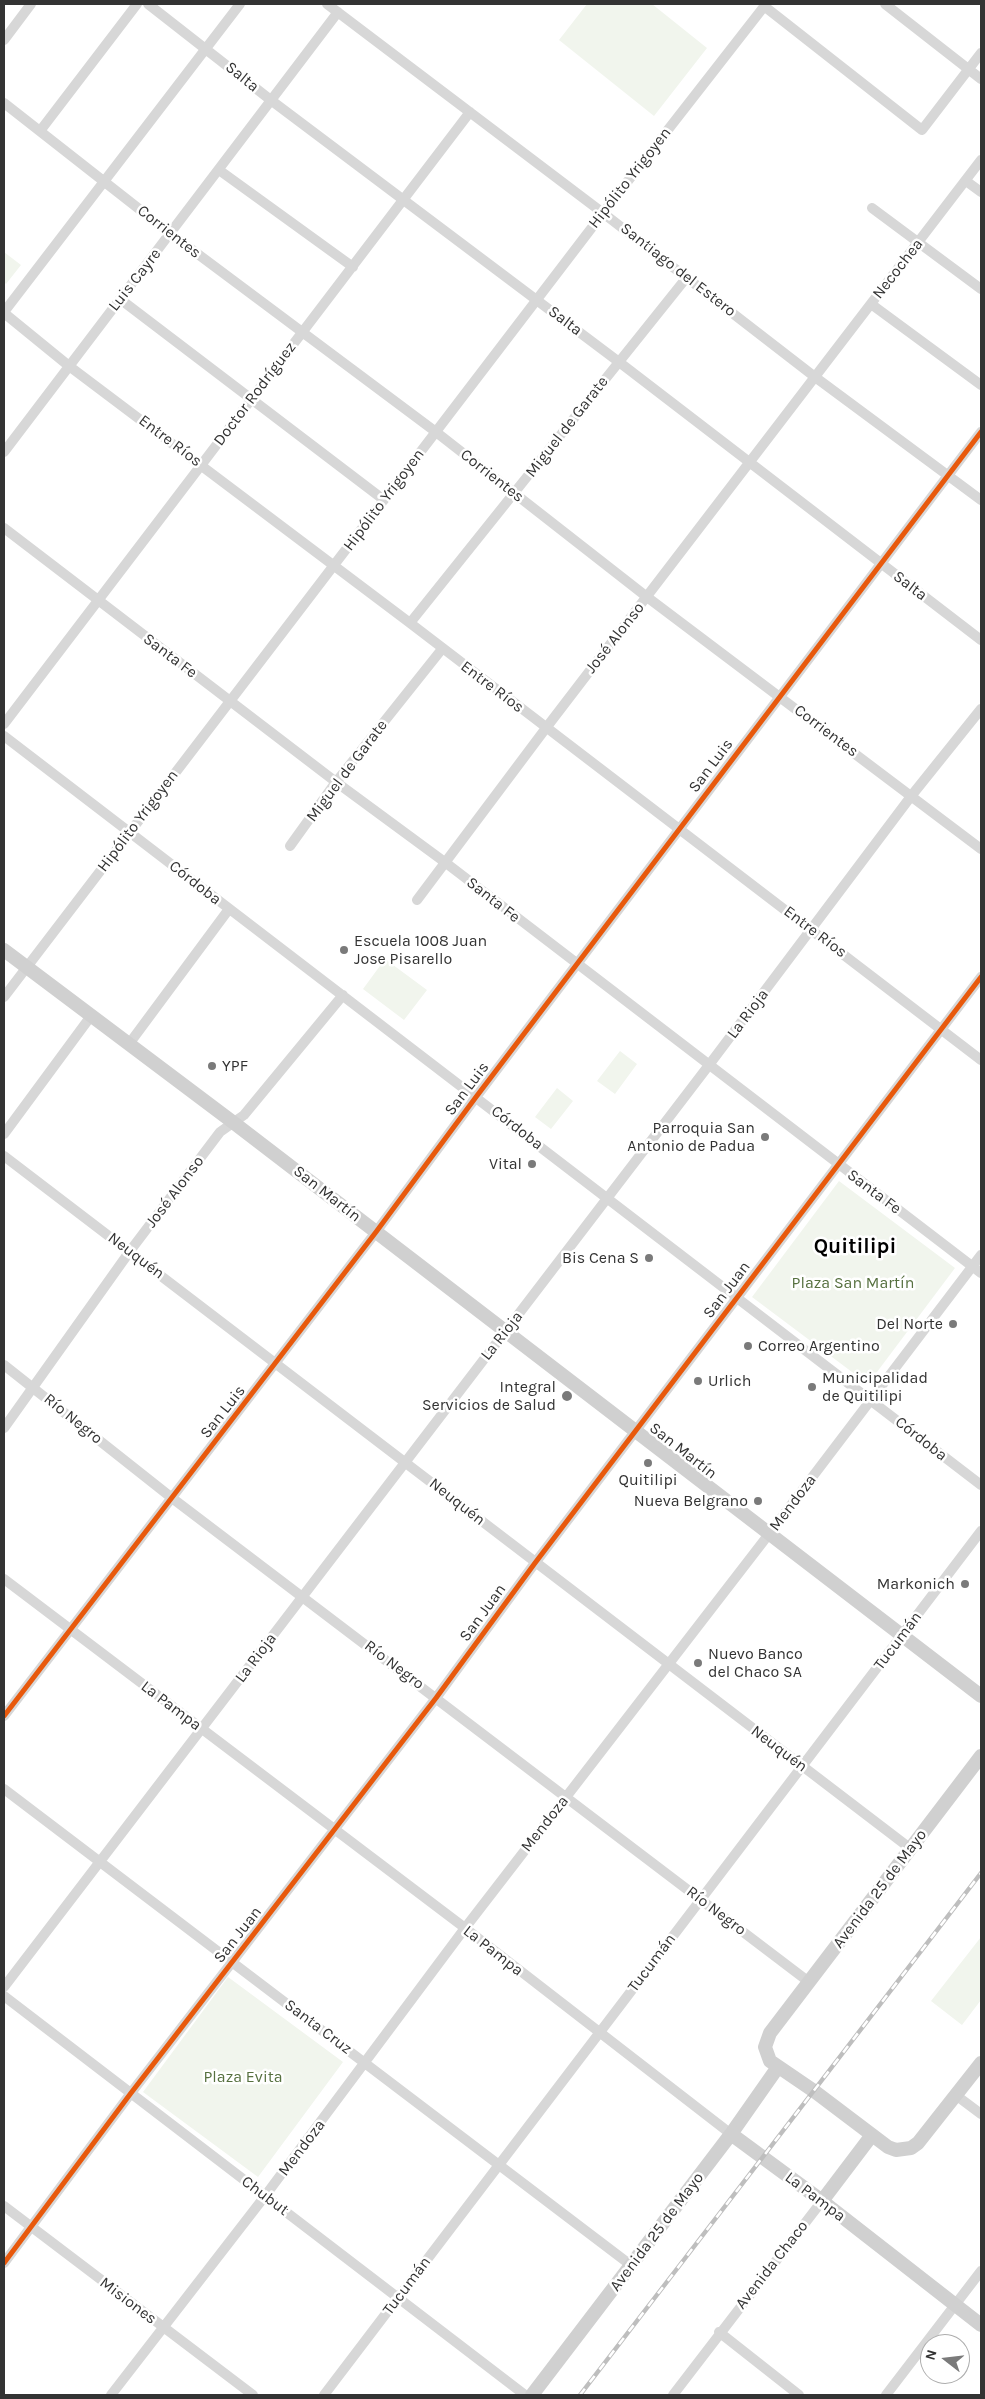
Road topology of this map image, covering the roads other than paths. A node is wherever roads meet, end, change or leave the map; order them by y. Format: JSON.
{"nodes":[{"id":1,"x":31,"y":4,"type":"edge"},
{"id":2,"x":138,"y":4,"type":"edge"},
{"id":3,"x":148,"y":4,"type":"edge"},
{"id":4,"x":240,"y":4,"type":"edge"},
{"id":5,"x":326,"y":4,"type":"edge"},
{"id":6,"x":765,"y":5,"type":"edge"},
{"id":7,"x":888,"y":5,"type":"edge"},
{"id":8,"x":338,"y":12,"type":"junction"},
{"id":9,"x":4,"y":40,"type":"edge"},
{"id":10,"x":207,"y":49,"type":"junction"},
{"id":11,"x":981,"y":53,"type":"edge"},
{"id":12,"x":968,"y":70,"type":"junction"},
{"id":13,"x":981,"y":79,"type":"edge"},
{"id":14,"x":272,"y":101,"type":"junction"},
{"id":15,"x":4,"y":103,"type":"edge"},
{"id":16,"x":470,"y":112,"type":"junction"},
{"id":17,"x":40,"y":131,"type":"junction"},
{"id":18,"x":981,"y":160,"type":"edge"},
{"id":19,"x":219,"y":170,"type":"junction"},
{"id":20,"x":105,"y":181,"type":"junction"},
{"id":21,"x":966,"y":181,"type":"junction"},
{"id":22,"x":981,"y":192,"type":"edge"},
{"id":23,"x":404,"y":200,"type":"junction"},
{"id":24,"x":872,"y":208,"type":"dead end"},
{"id":25,"x":603,"y":213,"type":"junction"},
{"id":26,"x":171,"y":234,"type":"junction"},
{"id":27,"x":919,"y":241,"type":"junction"},
{"id":28,"x":353,"y":267,"type":"junction"},
{"id":29,"x":687,"y":277,"type":"junction"},
{"id":30,"x":981,"y":289,"type":"edge"},
{"id":31,"x":120,"y":299,"type":"junction"},
{"id":32,"x":537,"y":300,"type":"junction"},
{"id":33,"x":871,"y":304,"type":"junction"},
{"id":34,"x":4,"y":312,"type":"edge"},
{"id":35,"x":303,"y":333,"type":"junction"},
{"id":36,"x":619,"y":362,"type":"junction"},
{"id":37,"x":69,"y":366,"type":"junction"},
{"id":38,"x":815,"y":377,"type":"junction"},
{"id":39,"x":981,"y":385,"type":"edge"},
{"id":40,"x":251,"y":399,"type":"junction"},
{"id":41,"x":436,"y":432,"type":"junction"},
{"id":42,"x":981,"y":432,"type":"edge"},
{"id":43,"x":4,"y":452,"type":"edge"},
{"id":44,"x":750,"y":464,"type":"junction"},
{"id":45,"x":202,"y":465,"type":"junction"},
{"id":46,"x":949,"y":475,"type":"junction"},
{"id":47,"x":514,"y":494,"type":"junction"},
{"id":48,"x":384,"y":500,"type":"junction"},
{"id":49,"x":981,"y":500,"type":"edge"},
{"id":50,"x":4,"y":528,"type":"edge"},
{"id":51,"x":880,"y":564,"type":"junction"},
{"id":52,"x":334,"y":567,"type":"junction"},
{"id":53,"x":647,"y":597,"type":"junction"},
{"id":54,"x":98,"y":600,"type":"junction"},
{"id":55,"x":410,"y":623,"type":"junction"},
{"id":56,"x":981,"y":640,"type":"edge"},
{"id":57,"x":442,"y":648,"type":"junction"},
{"id":58,"x":780,"y":696,"type":"junction"},
{"id":59,"x":230,"y":701,"type":"junction"},
{"id":60,"x":981,"y":709,"type":"edge"},
{"id":61,"x":4,"y":724,"type":"edge"},
{"id":62,"x":546,"y":728,"type":"junction"},
{"id":63,"x":4,"y":736,"type":"edge"},
{"id":64,"x":336,"y":782,"type":"junction"},
{"id":65,"x":912,"y":795,"type":"junction"},
{"id":66,"x":679,"y":830,"type":"junction"},
{"id":67,"x":130,"y":832,"type":"junction"},
{"id":68,"x":290,"y":846,"type":"dead end"},
{"id":69,"x":981,"y":849,"type":"edge"},
{"id":70,"x":446,"y":863,"type":"junction"},
{"id":71,"x":417,"y":900,"type":"dead end"},
{"id":72,"x":230,"y":909,"type":"junction"},
{"id":73,"x":811,"y":929,"type":"junction"},
{"id":74,"x":4,"y":950,"type":"edge"},
{"id":75,"x":576,"y":965,"type":"junction"},
{"id":76,"x":26,"y":967,"type":"junction"},
{"id":77,"x":981,"y":977,"type":"edge"},
{"id":78,"x":343,"y":995,"type":"junction"},
{"id":79,"x":4,"y":997,"type":"edge"},
{"id":80,"x":91,"y":1016,"type":"junction"},
{"id":81,"x":940,"y":1029,"type":"junction"},
{"id":82,"x":129,"y":1044,"type":"junction"},
{"id":83,"x":981,"y":1060,"type":"edge"},
{"id":84,"x":709,"y":1066,"type":"junction"},
{"id":85,"x":476,"y":1097,"type":"junction"},
{"id":86,"x":234,"y":1122,"type":"junction"},
{"id":87,"x":4,"y":1134,"type":"edge"},
{"id":88,"x":4,"y":1156,"type":"edge"},
{"id":89,"x":838,"y":1164,"type":"junction"},
{"id":90,"x":607,"y":1199,"type":"junction"},
{"id":91,"x":376,"y":1232,"type":"junction"},
{"id":92,"x":130,"y":1251,"type":"junction"},
{"id":93,"x":981,"y":1255,"type":"edge"},
{"id":94,"x":977,"y":1269,"type":"edge"},
{"id":95,"x":737,"y":1298,"type":"junction"},
{"id":96,"x":505,"y":1332,"type":"junction"},
{"id":97,"x":275,"y":1364,"type":"junction"},
{"id":98,"x":4,"y":1365,"type":"edge"},
{"id":99,"x":32,"y":1387,"type":"junction"},
{"id":100,"x":871,"y":1400,"type":"junction"},
{"id":101,"x":4,"y":1428,"type":"edge"},
{"id":102,"x":637,"y":1430,"type":"junction"},
{"id":103,"x":405,"y":1462,"type":"junction"},
{"id":104,"x":981,"y":1486,"type":"edge"},
{"id":105,"x":172,"y":1498,"type":"junction"},
{"id":106,"x":981,"y":1532,"type":"edge"},
{"id":107,"x":769,"y":1534,"type":"junction"},
{"id":108,"x":535,"y":1563,"type":"junction"},
{"id":109,"x":4,"y":1579,"type":"edge"},
{"id":110,"x":303,"y":1596,"type":"junction"},
{"id":111,"x":70,"y":1630,"type":"junction"},
{"id":112,"x":901,"y":1636,"type":"junction"},
{"id":113,"x":669,"y":1665,"type":"junction"},
{"id":114,"x":981,"y":1696,"type":"edge"},
{"id":115,"x":436,"y":1698,"type":"junction"},
{"id":116,"x":4,"y":1716,"type":"edge"},
{"id":117,"x":201,"y":1728,"type":"junction"},
{"id":118,"x":981,"y":1756,"type":"edge"},
{"id":119,"x":802,"y":1766,"type":"junction"},
{"id":120,"x":4,"y":1789,"type":"edge"},
{"id":121,"x":566,"y":1797,"type":"junction"},
{"id":122,"x":334,"y":1829,"type":"junction"},
{"id":123,"x":911,"y":1849,"type":"junction"},
{"id":124,"x":101,"y":1860,"type":"junction"},
{"id":125,"x":701,"y":1900,"type":"junction"},
{"id":126,"x":465,"y":1928,"type":"junction"},
{"id":127,"x":232,"y":1962,"type":"junction"},
{"id":128,"x":809,"y":1982,"type":"junction"},
{"id":129,"x":4,"y":1987,"type":"edge"},
{"id":130,"x":4,"y":1996,"type":"edge"},
{"id":131,"x":599,"y":2033,"type":"junction"},
{"id":132,"x":366,"y":2062,"type":"junction"},
{"id":133,"x":981,"y":2063,"type":"edge"},
{"id":134,"x":778,"y":2067,"type":"junction"},
{"id":135,"x":131,"y":2094,"type":"junction"},
{"id":136,"x":957,"y":2096,"type":"junction"},
{"id":137,"x":981,"y":2114,"type":"edge"},
{"id":138,"x":731,"y":2134,"type":"junction"},
{"id":139,"x":872,"y":2136,"type":"junction"},
{"id":140,"x":499,"y":2165,"type":"junction"},
{"id":141,"x":265,"y":2196,"type":"junction"},
{"id":142,"x":822,"y":2200,"type":"junction"},
{"id":143,"x":4,"y":2206,"type":"edge"},
{"id":144,"x":31,"y":2227,"type":"junction"},
{"id":145,"x":4,"y":2263,"type":"edge"},
{"id":146,"x":632,"y":2266,"type":"junction"},
{"id":147,"x":981,"y":2271,"type":"edge"},
{"id":148,"x":398,"y":2298,"type":"junction"},
{"id":149,"x":955,"y":2305,"type":"junction"},
{"id":150,"x":981,"y":2325,"type":"edge"},
{"id":151,"x":164,"y":2328,"type":"junction"},
{"id":152,"x":719,"y":2332,"type":"junction"},
{"id":153,"x":111,"y":2395,"type":"edge"},
{"id":154,"x":253,"y":2395,"type":"edge"},
{"id":155,"x":324,"y":2395,"type":"edge"},
{"id":156,"x":525,"y":2395,"type":"edge"},
{"id":157,"x":532,"y":2395,"type":"edge"},
{"id":158,"x":673,"y":2395,"type":"edge"},
{"id":159,"x":799,"y":2395,"type":"edge"},
{"id":160,"x":886,"y":2395,"type":"edge"}],
"edges":[{"from":1,"to":9,"type":"street"},
{"from":2,"to":17,"type":"street"},
{"from":3,"to":10,"type":"street","name":"Salta"},
{"from":4,"to":10,"type":"street"},
{"from":5,"to":8,"type":"street","name":"Santiago del Estero"},
{"from":6,"to":12,"type":"street"},
{"from":6,"to":25,"type":"street","name":"Hipólito Yrigoyen"},
{"from":7,"to":12,"type":"street"},
{"from":8,"to":14,"type":"street","name":"Luis Cayre"},
{"from":8,"to":16,"type":"street","name":"Santiago del Estero"},
{"from":10,"to":14,"type":"street","name":"Salta"},
{"from":10,"to":20,"type":"street"},
{"from":11,"to":12,"type":"street"},
{"from":12,"to":13,"type":"street"},
{"from":14,"to":19,"type":"street","name":"Luis Cayre"},
{"from":14,"to":23,"type":"street","name":"Salta"},
{"from":15,"to":17,"type":"street","name":"Corrientes"},
{"from":16,"to":23,"type":"street","name":"Doctor Rodríguez"},
{"from":16,"to":25,"type":"street","name":"Santiago del Estero"},
{"from":17,"to":20,"type":"street","name":"Corrientes"},
{"from":18,"to":21,"type":"street","name":"Necochea"},
{"from":19,"to":26,"type":"street","name":"Luis Cayre"},
{"from":19,"to":28,"type":"street"},
{"from":20,"to":26,"type":"street","name":"Corrientes"},
{"from":20,"to":34,"type":"street"},
{"from":21,"to":22,"type":"street"},
{"from":21,"to":27,"type":"street","name":"Necochea"},
{"from":23,"to":28,"type":"street","name":"Doctor Rodríguez"},
{"from":23,"to":32,"type":"street","name":"Salta"},
{"from":24,"to":27,"type":"street"},
{"from":25,"to":29,"type":"street","name":"Santiago del Estero"},
{"from":25,"to":32,"type":"street","name":"Hipólito Yrigoyen"},
{"from":26,"to":31,"type":"street","name":"Luis Cayre"},
{"from":26,"to":35,"type":"street","name":"Corrientes"},
{"from":27,"to":30,"type":"street"},
{"from":27,"to":33,"type":"street","name":"Necochea"},
{"from":28,"to":35,"type":"street","name":"Doctor Rodríguez"},
{"from":29,"to":36,"type":"street","name":"Miguel de Garate"},
{"from":29,"to":38,"type":"street","name":"Santiago del Estero"},
{"from":31,"to":37,"type":"street","name":"Luis Cayre"},
{"from":31,"to":40,"type":"street"},
{"from":32,"to":36,"type":"street","name":"Salta"},
{"from":32,"to":41,"type":"street","name":"Hipólito Yrigoyen"},
{"from":33,"to":38,"type":"street","name":"Necochea"},
{"from":33,"to":39,"type":"street"},
{"from":34,"to":37,"type":"street","name":"Entre Ríos"},
{"from":35,"to":40,"type":"street","name":"Doctor Rodríguez"},
{"from":35,"to":41,"type":"street","name":"Corrientes"},
{"from":36,"to":44,"type":"street","name":"Salta"},
{"from":36,"to":47,"type":"street","name":"Miguel de Garate"},
{"from":37,"to":43,"type":"street","name":"Luis Cayre"},
{"from":37,"to":45,"type":"street","name":"Entre Ríos"},
{"from":38,"to":44,"type":"street","name":"José Alonso"},
{"from":38,"to":46,"type":"street","name":"Santiago del Estero"},
{"from":40,"to":45,"type":"street","name":"Doctor Rodríguez"},
{"from":40,"to":48,"type":"street"},
{"from":41,"to":47,"type":"street","name":"Corrientes"},
{"from":41,"to":48,"type":"street","name":"Hipólito Yrigoyen"},
{"from":42,"to":46,"type":"street","name":"San Luis"},
{"from":44,"to":51,"type":"street","name":"Salta"},
{"from":44,"to":53,"type":"street","name":"José Alonso"},
{"from":45,"to":52,"type":"street","name":"Entre Ríos"},
{"from":45,"to":54,"type":"street","name":"Doctor Rodríguez"},
{"from":46,"to":49,"type":"street","name":"Santiago del Estero"},
{"from":46,"to":51,"type":"street","name":"San Luis"},
{"from":47,"to":53,"type":"street","name":"Corrientes"},
{"from":47,"to":55,"type":"street","name":"Miguel de Garate"},
{"from":48,"to":52,"type":"street","name":"Hipólito Yrigoyen"},
{"from":50,"to":54,"type":"street","name":"Santa Fe"},
{"from":51,"to":56,"type":"street","name":"Salta"},
{"from":51,"to":58,"type":"street","name":"San Luis"},
{"from":52,"to":55,"type":"street","name":"Entre Ríos"},
{"from":52,"to":59,"type":"street","name":"Hipólito Yrigoyen"},
{"from":53,"to":58,"type":"street","name":"Corrientes"},
{"from":53,"to":62,"type":"street","name":"José Alonso"},
{"from":54,"to":59,"type":"street","name":"Santa Fe"},
{"from":54,"to":61,"type":"street","name":"Doctor Rodríguez"},
{"from":55,"to":57,"type":"street","name":"Entre Ríos"},
{"from":57,"to":62,"type":"street","name":"Entre Ríos"},
{"from":57,"to":64,"type":"street","name":"Miguel de Garate"},
{"from":58,"to":65,"type":"street","name":"Corrientes"},
{"from":58,"to":66,"type":"street","name":"San Luis"},
{"from":59,"to":64,"type":"street","name":"Santa Fe"},
{"from":59,"to":67,"type":"street","name":"Hipólito Yrigoyen"},
{"from":60,"to":65,"type":"street","name":"La Rioja"},
{"from":62,"to":66,"type":"street","name":"Entre Ríos"},
{"from":62,"to":70,"type":"street","name":"José Alonso"},
{"from":63,"to":67,"type":"street","name":"Córdoba"},
{"from":64,"to":68,"type":"street","name":"Miguel de Garate"},
{"from":64,"to":70,"type":"street","name":"Santa Fe"},
{"from":65,"to":69,"type":"street","name":"Corrientes"},
{"from":65,"to":73,"type":"street","name":"La Rioja"},
{"from":66,"to":73,"type":"street","name":"Entre Ríos"},
{"from":66,"to":75,"type":"street","name":"San Luis"},
{"from":67,"to":72,"type":"street","name":"Córdoba"},
{"from":67,"to":76,"type":"street","name":"Hipólito Yrigoyen"},
{"from":70,"to":71,"type":"street","name":"José Alonso"},
{"from":70,"to":75,"type":"street","name":"Santa Fe"},
{"from":72,"to":78,"type":"street","name":"Córdoba"},
{"from":72,"to":82,"type":"street"},
{"from":73,"to":81,"type":"street","name":"Entre Ríos"},
{"from":73,"to":84,"type":"street","name":"La Rioja"},
{"from":74,"to":76,"type":"street","name":"San Martín"},
{"from":75,"to":84,"type":"street","name":"Santa Fe"},
{"from":75,"to":85,"type":"street","name":"San Luis"},
{"from":76,"to":79,"type":"street","name":"Hipólito Yrigoyen"},
{"from":76,"to":80,"type":"street","name":"San Martín"},
{"from":77,"to":81,"type":"street","name":"San Juan"},
{"from":78,"to":85,"type":"street","name":"Córdoba"},
{"from":78,"to":86,"type":"street","name":"José Alonso"},
{"from":80,"to":82,"type":"street","name":"San Martín"},
{"from":80,"to":87,"type":"street"},
{"from":81,"to":83,"type":"street","name":"Entre Ríos"},
{"from":81,"to":89,"type":"street","name":"San Juan"},
{"from":82,"to":86,"type":"street","name":"San Martín"},
{"from":84,"to":89,"type":"street","name":"Santa Fe"},
{"from":84,"to":90,"type":"street","name":"La Rioja"},
{"from":85,"to":90,"type":"street","name":"Córdoba"},
{"from":85,"to":91,"type":"street","name":"San Luis"},
{"from":86,"to":91,"type":"street","name":"San Martín"},
{"from":86,"to":92,"type":"street","name":"José Alonso"},
{"from":88,"to":92,"type":"street","name":"Neuquén"},
{"from":89,"to":94,"type":"street","name":"Santa Fe"},
{"from":89,"to":95,"type":"street","name":"San Juan"},
{"from":90,"to":95,"type":"street","name":"Córdoba"},
{"from":90,"to":96,"type":"street","name":"La Rioja"},
{"from":91,"to":96,"type":"street","name":"San Martín"},
{"from":91,"to":97,"type":"street","name":"San Luis"},
{"from":92,"to":97,"type":"street","name":"Neuquén"},
{"from":92,"to":99,"type":"street","name":"José Alonso"},
{"from":93,"to":94,"type":"street","name":"Mendoza"},
{"from":94,"to":100,"type":"street","name":"Mendoza"},
{"from":95,"to":100,"type":"street","name":"Córdoba"},
{"from":95,"to":102,"type":"street","name":"San Juan"},
{"from":96,"to":102,"type":"street","name":"San Martín"},
{"from":96,"to":103,"type":"street","name":"La Rioja"},
{"from":97,"to":103,"type":"street","name":"Neuquén"},
{"from":97,"to":105,"type":"street","name":"San Luis"},
{"from":98,"to":99,"type":"street","name":"Río Negro"},
{"from":99,"to":101,"type":"street","name":"José Alonso"},
{"from":99,"to":105,"type":"street","name":"Río Negro"},
{"from":100,"to":104,"type":"street","name":"Córdoba"},
{"from":100,"to":107,"type":"street","name":"Mendoza"},
{"from":102,"to":107,"type":"street","name":"San Martín"},
{"from":102,"to":108,"type":"street","name":"San Juan"},
{"from":103,"to":108,"type":"street","name":"Neuquén"},
{"from":103,"to":110,"type":"street","name":"La Rioja"},
{"from":105,"to":110,"type":"street","name":"Río Negro"},
{"from":105,"to":111,"type":"street","name":"San Luis"},
{"from":106,"to":112,"type":"street","name":"Tucumán"},
{"from":107,"to":112,"type":"street","name":"San Martín"},
{"from":107,"to":113,"type":"street","name":"Mendoza"},
{"from":108,"to":113,"type":"street","name":"Neuquén"},
{"from":108,"to":115,"type":"street","name":"San Juan"},
{"from":109,"to":111,"type":"street","name":"La Pampa"},
{"from":110,"to":115,"type":"street","name":"Río Negro"},
{"from":110,"to":117,"type":"street","name":"La Rioja"},
{"from":111,"to":116,"type":"street","name":"San Luis"},
{"from":111,"to":117,"type":"street","name":"La Pampa"},
{"from":112,"to":114,"type":"street","name":"San Martín"},
{"from":112,"to":119,"type":"street","name":"Tucumán"},
{"from":113,"to":119,"type":"street","name":"Neuquén"},
{"from":113,"to":121,"type":"street","name":"Mendoza"},
{"from":115,"to":121,"type":"street","name":"Río Negro"},
{"from":115,"to":122,"type":"street","name":"San Juan"},
{"from":117,"to":122,"type":"street","name":"La Pampa"},
{"from":117,"to":124,"type":"street","name":"La Rioja"},
{"from":118,"to":123,"type":"street","name":"Avenida 25 de Mayo"},
{"from":119,"to":123,"type":"street","name":"Neuquén"},
{"from":119,"to":125,"type":"street","name":"Tucumán"},
{"from":120,"to":124,"type":"street","name":"Santa Cruz"},
{"from":121,"to":125,"type":"street","name":"Río Negro"},
{"from":121,"to":126,"type":"street","name":"Mendoza"},
{"from":122,"to":126,"type":"street","name":"La Pampa"},
{"from":122,"to":127,"type":"street","name":"San Juan"},
{"from":123,"to":128,"type":"street","name":"Avenida 25 de Mayo"},
{"from":124,"to":127,"type":"street","name":"Santa Cruz"},
{"from":124,"to":129,"type":"street","name":"La Rioja"},
{"from":125,"to":128,"type":"street","name":"Río Negro"},
{"from":125,"to":131,"type":"street","name":"Tucumán"},
{"from":126,"to":131,"type":"street","name":"La Pampa"},
{"from":126,"to":132,"type":"street","name":"Mendoza"},
{"from":127,"to":132,"type":"street","name":"Santa Cruz"},
{"from":127,"to":135,"type":"street","name":"San Juan"},
{"from":128,"to":134,"type":"street","name":"Avenida 25 de Mayo"},
{"from":130,"to":135,"type":"street","name":"Chubut"},
{"from":131,"to":138,"type":"street","name":"La Pampa"},
{"from":131,"to":140,"type":"street","name":"Tucumán"},
{"from":132,"to":140,"type":"street","name":"Santa Cruz"},
{"from":132,"to":141,"type":"street","name":"Mendoza"},
{"from":133,"to":136,"type":"street"},
{"from":134,"to":138,"type":"street","name":"Avenida 25 de Mayo"},
{"from":134,"to":139,"type":"street"},
{"from":135,"to":141,"type":"street","name":"Chubut"},
{"from":135,"to":144,"type":"street","name":"San Juan"},
{"from":136,"to":137,"type":"street"},
{"from":136,"to":139,"type":"street"},
{"from":138,"to":142,"type":"street","name":"La Pampa"},
{"from":138,"to":146,"type":"street","name":"Avenida 25 de Mayo"},
{"from":139,"to":142,"type":"street","name":"Avenida Chaco"},
{"from":140,"to":146,"type":"street","name":"Santa Cruz"},
{"from":140,"to":148,"type":"street","name":"Tucumán"},
{"from":141,"to":148,"type":"street","name":"Chubut"},
{"from":141,"to":151,"type":"street","name":"Mendoza"},
{"from":142,"to":149,"type":"street","name":"La Pampa"},
{"from":142,"to":152,"type":"street","name":"Avenida Chaco"},
{"from":143,"to":144,"type":"street","name":"Misiones"},
{"from":144,"to":145,"type":"street","name":"San Juan"},
{"from":144,"to":151,"type":"street","name":"Misiones"},
{"from":146,"to":157,"type":"street","name":"Avenida 25 de Mayo"},
{"from":147,"to":149,"type":"street"},
{"from":148,"to":155,"type":"street","name":"Tucumán"},
{"from":148,"to":156,"type":"street","name":"Chubut"},
{"from":149,"to":150,"type":"street","name":"La Pampa"},
{"from":149,"to":160,"type":"street"},
{"from":151,"to":153,"type":"street","name":"Mendoza"},
{"from":151,"to":154,"type":"street","name":"Misiones"},
{"from":152,"to":158,"type":"street","name":"Avenida Chaco"},
{"from":152,"to":159,"type":"street"}]}
